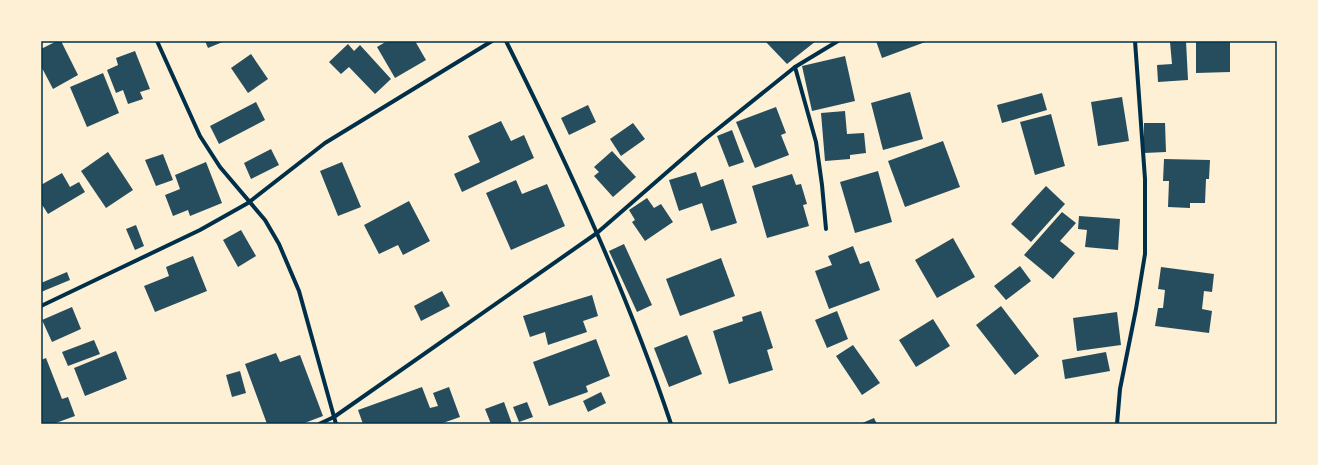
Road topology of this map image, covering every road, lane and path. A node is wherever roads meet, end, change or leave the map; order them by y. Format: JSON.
{"nodes":[{"id":1,"x":157,"y":41,"type":"edge"},
{"id":2,"x":492,"y":41,"type":"edge"},
{"id":3,"x":506,"y":41,"type":"edge"},
{"id":4,"x":838,"y":41,"type":"edge"},
{"id":5,"x":1135,"y":41,"type":"edge"},
{"id":6,"x":795,"y":67,"type":"junction"},
{"id":7,"x":248,"y":202,"type":"junction"},
{"id":8,"x":826,"y":229,"type":"dead end"},
{"id":9,"x":596,"y":233,"type":"junction"},
{"id":10,"x":41,"y":306,"type":"edge"},
{"id":11,"x":334,"y":417,"type":"junction"},
{"id":12,"x":319,"y":424,"type":"edge"},
{"id":13,"x":336,"y":424,"type":"edge"},
{"id":14,"x":671,"y":424,"type":"edge"},
{"id":15,"x":1118,"y":424,"type":"edge"}],
"edges":[{"from":1,"to":7,"type":"street"},
{"from":2,"to":7,"type":"street"},
{"from":3,"to":9,"type":"street"},
{"from":4,"to":6,"type":"street"},
{"from":5,"to":15,"type":"street"},
{"from":6,"to":8,"type":"street"},
{"from":6,"to":9,"type":"street"},
{"from":7,"to":10,"type":"street"},
{"from":7,"to":11,"type":"street"},
{"from":9,"to":11,"type":"street"},
{"from":9,"to":14,"type":"street"},
{"from":11,"to":12,"type":"street"},
{"from":11,"to":13,"type":"street"}]}
